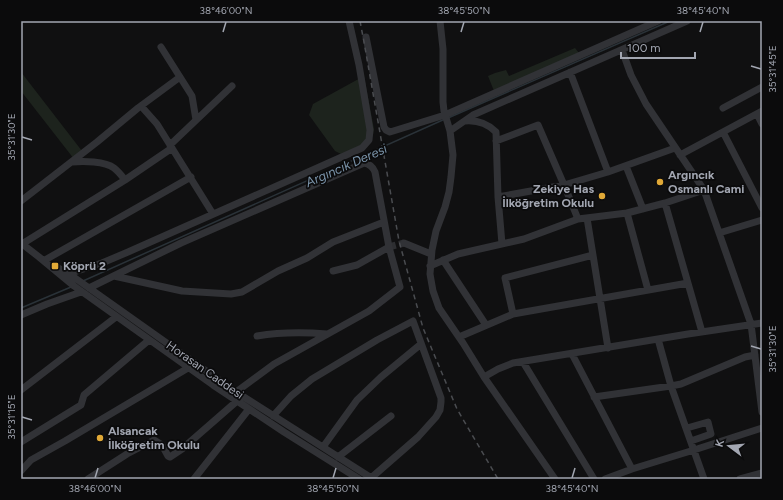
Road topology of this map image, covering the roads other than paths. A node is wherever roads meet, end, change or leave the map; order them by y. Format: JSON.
{"nodes":[{"id":1,"x":349,"y":21,"type":"edge"},
{"id":2,"x":440,"y":21,"type":"edge"},
{"id":3,"x":658,"y":21,"type":"edge"},
{"id":4,"x":687,"y":21,"type":"edge"},
{"id":5,"x":366,"y":37,"type":"dead end"},
{"id":6,"x":161,"y":47,"type":"dead end"},
{"id":7,"x":622,"y":50,"type":"junction"},
{"id":8,"x":570,"y":72,"type":"junction"},
{"id":9,"x":180,"y":77,"type":"junction"},
{"id":10,"x":232,"y":86,"type":"dead end"},
{"id":11,"x":762,"y":87,"type":"edge"},
{"id":12,"x":141,"y":106,"type":"junction"},
{"id":13,"x":723,"y":108,"type":"dead end"},
{"id":14,"x":759,"y":112,"type":"edge"},
{"id":15,"x":446,"y":116,"type":"junction"},
{"id":16,"x":196,"y":120,"type":"junction"},
{"id":17,"x":464,"y":121,"type":"junction"},
{"id":18,"x":762,"y":124,"type":"edge"},
{"id":19,"x":450,"y":128,"type":"junction"},
{"id":20,"x":723,"y":132,"type":"junction"},
{"id":21,"x":496,"y":141,"type":"junction"},
{"id":22,"x":171,"y":146,"type":"junction"},
{"id":23,"x":675,"y":148,"type":"junction"},
{"id":24,"x":680,"y":155,"type":"junction"},
{"id":25,"x":71,"y":162,"type":"junction"},
{"id":26,"x":626,"y":166,"type":"junction"},
{"id":27,"x":608,"y":172,"type":"junction"},
{"id":28,"x":190,"y":178,"type":"junction"},
{"id":29,"x":125,"y":180,"type":"junction"},
{"id":30,"x":564,"y":185,"type":"junction"},
{"id":31,"x":704,"y":190,"type":"junction"},
{"id":32,"x":498,"y":197,"type":"junction"},
{"id":33,"x":21,"y":201,"type":"edge"},
{"id":34,"x":665,"y":203,"type":"junction"},
{"id":35,"x":762,"y":208,"type":"edge"},
{"id":36,"x":643,"y":209,"type":"junction"},
{"id":37,"x":627,"y":213,"type":"junction"},
{"id":38,"x":213,"y":214,"type":"junction"},
{"id":39,"x":587,"y":218,"type":"junction"},
{"id":40,"x":578,"y":219,"type":"junction"},
{"id":41,"x":762,"y":220,"type":"edge"},
{"id":42,"x":384,"y":222,"type":"junction"},
{"id":43,"x":719,"y":233,"type":"junction"},
{"id":44,"x":404,"y":243,"type":"tunnel mouth"},
{"id":45,"x":21,"y":244,"type":"edge"},
{"id":46,"x":502,"y":244,"type":"junction"},
{"id":47,"x":389,"y":247,"type":"junction"},
{"id":48,"x":431,"y":254,"type":"junction"},
{"id":49,"x":593,"y":255,"type":"junction"},
{"id":50,"x":42,"y":258,"type":"junction"},
{"id":51,"x":443,"y":260,"type":"junction"},
{"id":52,"x":430,"y":266,"type":"junction"},
{"id":53,"x":333,"y":271,"type":"dead end"},
{"id":54,"x":68,"y":274,"type":"junction"},
{"id":55,"x":114,"y":276,"type":"junction"},
{"id":56,"x":688,"y":283,"type":"junction"},
{"id":57,"x":89,"y":288,"type":"junction"},
{"id":58,"x":648,"y":290,"type":"junction"},
{"id":59,"x":81,"y":292,"type":"junction"},
{"id":60,"x":600,"y":298,"type":"junction"},
{"id":61,"x":513,"y":314,"type":"junction"},
{"id":62,"x":21,"y":315,"type":"edge"},
{"id":63,"x":116,"y":317,"type":"junction"},
{"id":64,"x":762,"y":323,"type":"edge"},
{"id":65,"x":751,"y":324,"type":"junction"},
{"id":66,"x":486,"y":325,"type":"junction"},
{"id":67,"x":702,"y":332,"type":"junction"},
{"id":68,"x":327,"y":334,"type":"junction"},
{"id":69,"x":257,"y":336,"type":"dead end"},
{"id":70,"x":459,"y":336,"type":"junction"},
{"id":71,"x":658,"y":339,"type":"junction"},
{"id":72,"x":149,"y":340,"type":"junction"},
{"id":73,"x":421,"y":344,"type":"junction"},
{"id":74,"x":608,"y":348,"type":"junction"},
{"id":75,"x":572,"y":354,"type":"junction"},
{"id":76,"x":755,"y":355,"type":"junction"},
{"id":77,"x":523,"y":362,"type":"junction"},
{"id":78,"x":188,"y":368,"type":"junction"},
{"id":79,"x":484,"y":377,"type":"junction"},
{"id":80,"x":671,"y":386,"type":"junction"},
{"id":81,"x":21,"y":390,"type":"edge"},
{"id":82,"x":236,"y":392,"type":"junction"},
{"id":83,"x":594,"y":397,"type":"junction"},
{"id":84,"x":237,"y":401,"type":"junction"},
{"id":85,"x":249,"y":409,"type":"junction"},
{"id":86,"x":762,"y":412,"type":"edge"},
{"id":87,"x":273,"y":416,"type":"junction"},
{"id":88,"x":392,"y":416,"type":"dead end"},
{"id":89,"x":687,"y":428,"type":"junction"},
{"id":90,"x":762,"y":428,"type":"edge"},
{"id":91,"x":691,"y":441,"type":"junction"},
{"id":92,"x":21,"y":442,"type":"edge"},
{"id":93,"x":323,"y":448,"type":"junction"},
{"id":94,"x":694,"y":450,"type":"junction"},
{"id":95,"x":338,"y":457,"type":"junction"},
{"id":96,"x":632,"y":469,"type":"junction"},
{"id":97,"x":21,"y":471,"type":"edge"},
{"id":98,"x":762,"y":473,"type":"edge"},
{"id":99,"x":372,"y":478,"type":"edge"},
{"id":100,"x":88,"y":479,"type":"edge"},
{"id":101,"x":194,"y":479,"type":"edge"},
{"id":102,"x":359,"y":479,"type":"edge"},
{"id":103,"x":555,"y":479,"type":"edge"},
{"id":104,"x":594,"y":479,"type":"edge"},
{"id":105,"x":605,"y":479,"type":"edge"},
{"id":106,"x":704,"y":479,"type":"edge"},
{"id":107,"x":740,"y":479,"type":"edge"}],
"edges":[{"from":1,"to":38,"type":"street"},
{"from":2,"to":15,"type":"street"},
{"from":3,"to":15,"type":"street"},
{"from":4,"to":7,"type":"street"},
{"from":5,"to":15,"type":"street"},
{"from":6,"to":9,"type":"street"},
{"from":7,"to":8,"type":"street"},
{"from":7,"to":23,"type":"street"},
{"from":8,"to":17,"type":"street"},
{"from":8,"to":27,"type":"street"},
{"from":9,"to":12,"type":"street"},
{"from":9,"to":16,"type":"street"},
{"from":10,"to":16,"type":"street"},
{"from":11,"to":13,"type":"street"},
{"from":12,"to":22,"type":"street"},
{"from":12,"to":25,"type":"street"},
{"from":14,"to":18,"type":"street"},
{"from":14,"to":20,"type":"street"},
{"from":15,"to":19,"type":"street"},
{"from":16,"to":22,"type":"street"},
{"from":17,"to":19,"type":"street"},
{"from":17,"to":21,"type":"street"},
{"from":19,"to":48,"type":"street"},
{"from":20,"to":24,"type":"street"},
{"from":20,"to":35,"type":"street"},
{"from":21,"to":30,"type":"street"},
{"from":21,"to":32,"type":"street"},
{"from":22,"to":28,"type":"street"},
{"from":22,"to":29,"type":"street"},
{"from":23,"to":24,"type":"street"},
{"from":23,"to":26,"type":"street"},
{"from":24,"to":31,"type":"street"},
{"from":25,"to":29,"type":"street"},
{"from":25,"to":33,"type":"street"},
{"from":26,"to":27,"type":"street"},
{"from":26,"to":36,"type":"street"},
{"from":27,"to":30,"type":"street"},
{"from":28,"to":38,"type":"street"},
{"from":28,"to":50,"type":"street"},
{"from":29,"to":45,"type":"street"},
{"from":30,"to":32,"type":"street"},
{"from":30,"to":40,"type":"street"},
{"from":31,"to":34,"type":"street"},
{"from":31,"to":43,"type":"street"},
{"from":32,"to":46,"type":"street"},
{"from":34,"to":36,"type":"street"},
{"from":34,"to":56,"type":"street"},
{"from":36,"to":37,"type":"street"},
{"from":37,"to":39,"type":"street"},
{"from":37,"to":58,"type":"street"},
{"from":38,"to":54,"type":"street"},
{"from":39,"to":40,"type":"street"},
{"from":39,"to":49,"type":"street"},
{"from":40,"to":46,"type":"street"},
{"from":41,"to":43,"type":"street"},
{"from":42,"to":47,"type":"street"},
{"from":42,"to":55,"type":"street"},
{"from":42,"to":55,"type":"street"},
{"from":43,"to":65,"type":"street"},
{"from":44,"to":48,"type":"street"},
{"from":45,"to":50,"type":"street","name":"Horasan Caddesi"},
{"from":46,"to":51,"type":"street"},
{"from":47,"to":53,"type":"street"},
{"from":47,"to":68,"type":"street"},
{"from":48,"to":52,"type":"street"},
{"from":49,"to":60,"type":"street"},
{"from":49,"to":61,"type":"street"},
{"from":50,"to":54,"type":"street","name":"Horasan Caddesi"},
{"from":50,"to":59,"type":"street","name":"Horasan Caddesi"},
{"from":51,"to":52,"type":"street"},
{"from":51,"to":66,"type":"street"},
{"from":52,"to":70,"type":"street"},
{"from":54,"to":57,"type":"street","name":"Horasan Caddesi"},
{"from":55,"to":57,"type":"street"},
{"from":56,"to":58,"type":"street"},
{"from":56,"to":67,"type":"street"},
{"from":57,"to":82,"type":"street","name":"Horasan Caddesi"},
{"from":58,"to":60,"type":"street"},
{"from":59,"to":62,"type":"street"},
{"from":59,"to":63,"type":"street","name":"Horasan Caddesi"},
{"from":60,"to":61,"type":"street"},
{"from":60,"to":74,"type":"street"},
{"from":61,"to":66,"type":"street"},
{"from":63,"to":72,"type":"street","name":"Horasan Caddesi"},
{"from":63,"to":81,"type":"street"},
{"from":64,"to":65,"type":"street"},
{"from":65,"to":67,"type":"street"},
{"from":65,"to":76,"type":"street"},
{"from":66,"to":70,"type":"street"},
{"from":67,"to":71,"type":"street"},
{"from":68,"to":69,"type":"street"},
{"from":68,"to":82,"type":"street"},
{"from":70,"to":79,"type":"street"},
{"from":71,"to":74,"type":"street"},
{"from":71,"to":80,"type":"street"},
{"from":72,"to":78,"type":"street","name":"Horasan Caddesi"},
{"from":72,"to":92,"type":"street"},
{"from":73,"to":87,"type":"street"},
{"from":73,"to":93,"type":"street"},
{"from":73,"to":99,"type":"street"},
{"from":74,"to":75,"type":"street"},
{"from":75,"to":77,"type":"street"},
{"from":75,"to":83,"type":"street"},
{"from":76,"to":80,"type":"street"},
{"from":76,"to":86,"type":"street"},
{"from":77,"to":79,"type":"street"},
{"from":77,"to":104,"type":"street"},
{"from":78,"to":84,"type":"street","name":"Horasan Caddesi"},
{"from":78,"to":97,"type":"street"},
{"from":79,"to":103,"type":"street"},
{"from":80,"to":83,"type":"street"},
{"from":80,"to":89,"type":"street"},
{"from":82,"to":87,"type":"street","name":"Horasan Caddesi"},
{"from":83,"to":96,"type":"street"},
{"from":84,"to":85,"type":"street","name":"Horasan Caddesi"},
{"from":84,"to":100,"type":"street"},
{"from":85,"to":101,"type":"street"},
{"from":85,"to":102,"type":"street","name":"Horasan Caddesi"},
{"from":87,"to":93,"type":"street","name":"Horasan Caddesi"},
{"from":88,"to":95,"type":"street"},
{"from":89,"to":91,"type":"street"},
{"from":89,"to":91,"type":"street"},
{"from":90,"to":94,"type":"street"},
{"from":91,"to":94,"type":"street"},
{"from":93,"to":95,"type":"street","name":"Horasan Caddesi"},
{"from":94,"to":96,"type":"street"},
{"from":94,"to":106,"type":"street"},
{"from":95,"to":99,"type":"street","name":"Horasan Caddesi"},
{"from":96,"to":105,"type":"street"},
{"from":98,"to":107,"type":"street"}]}
